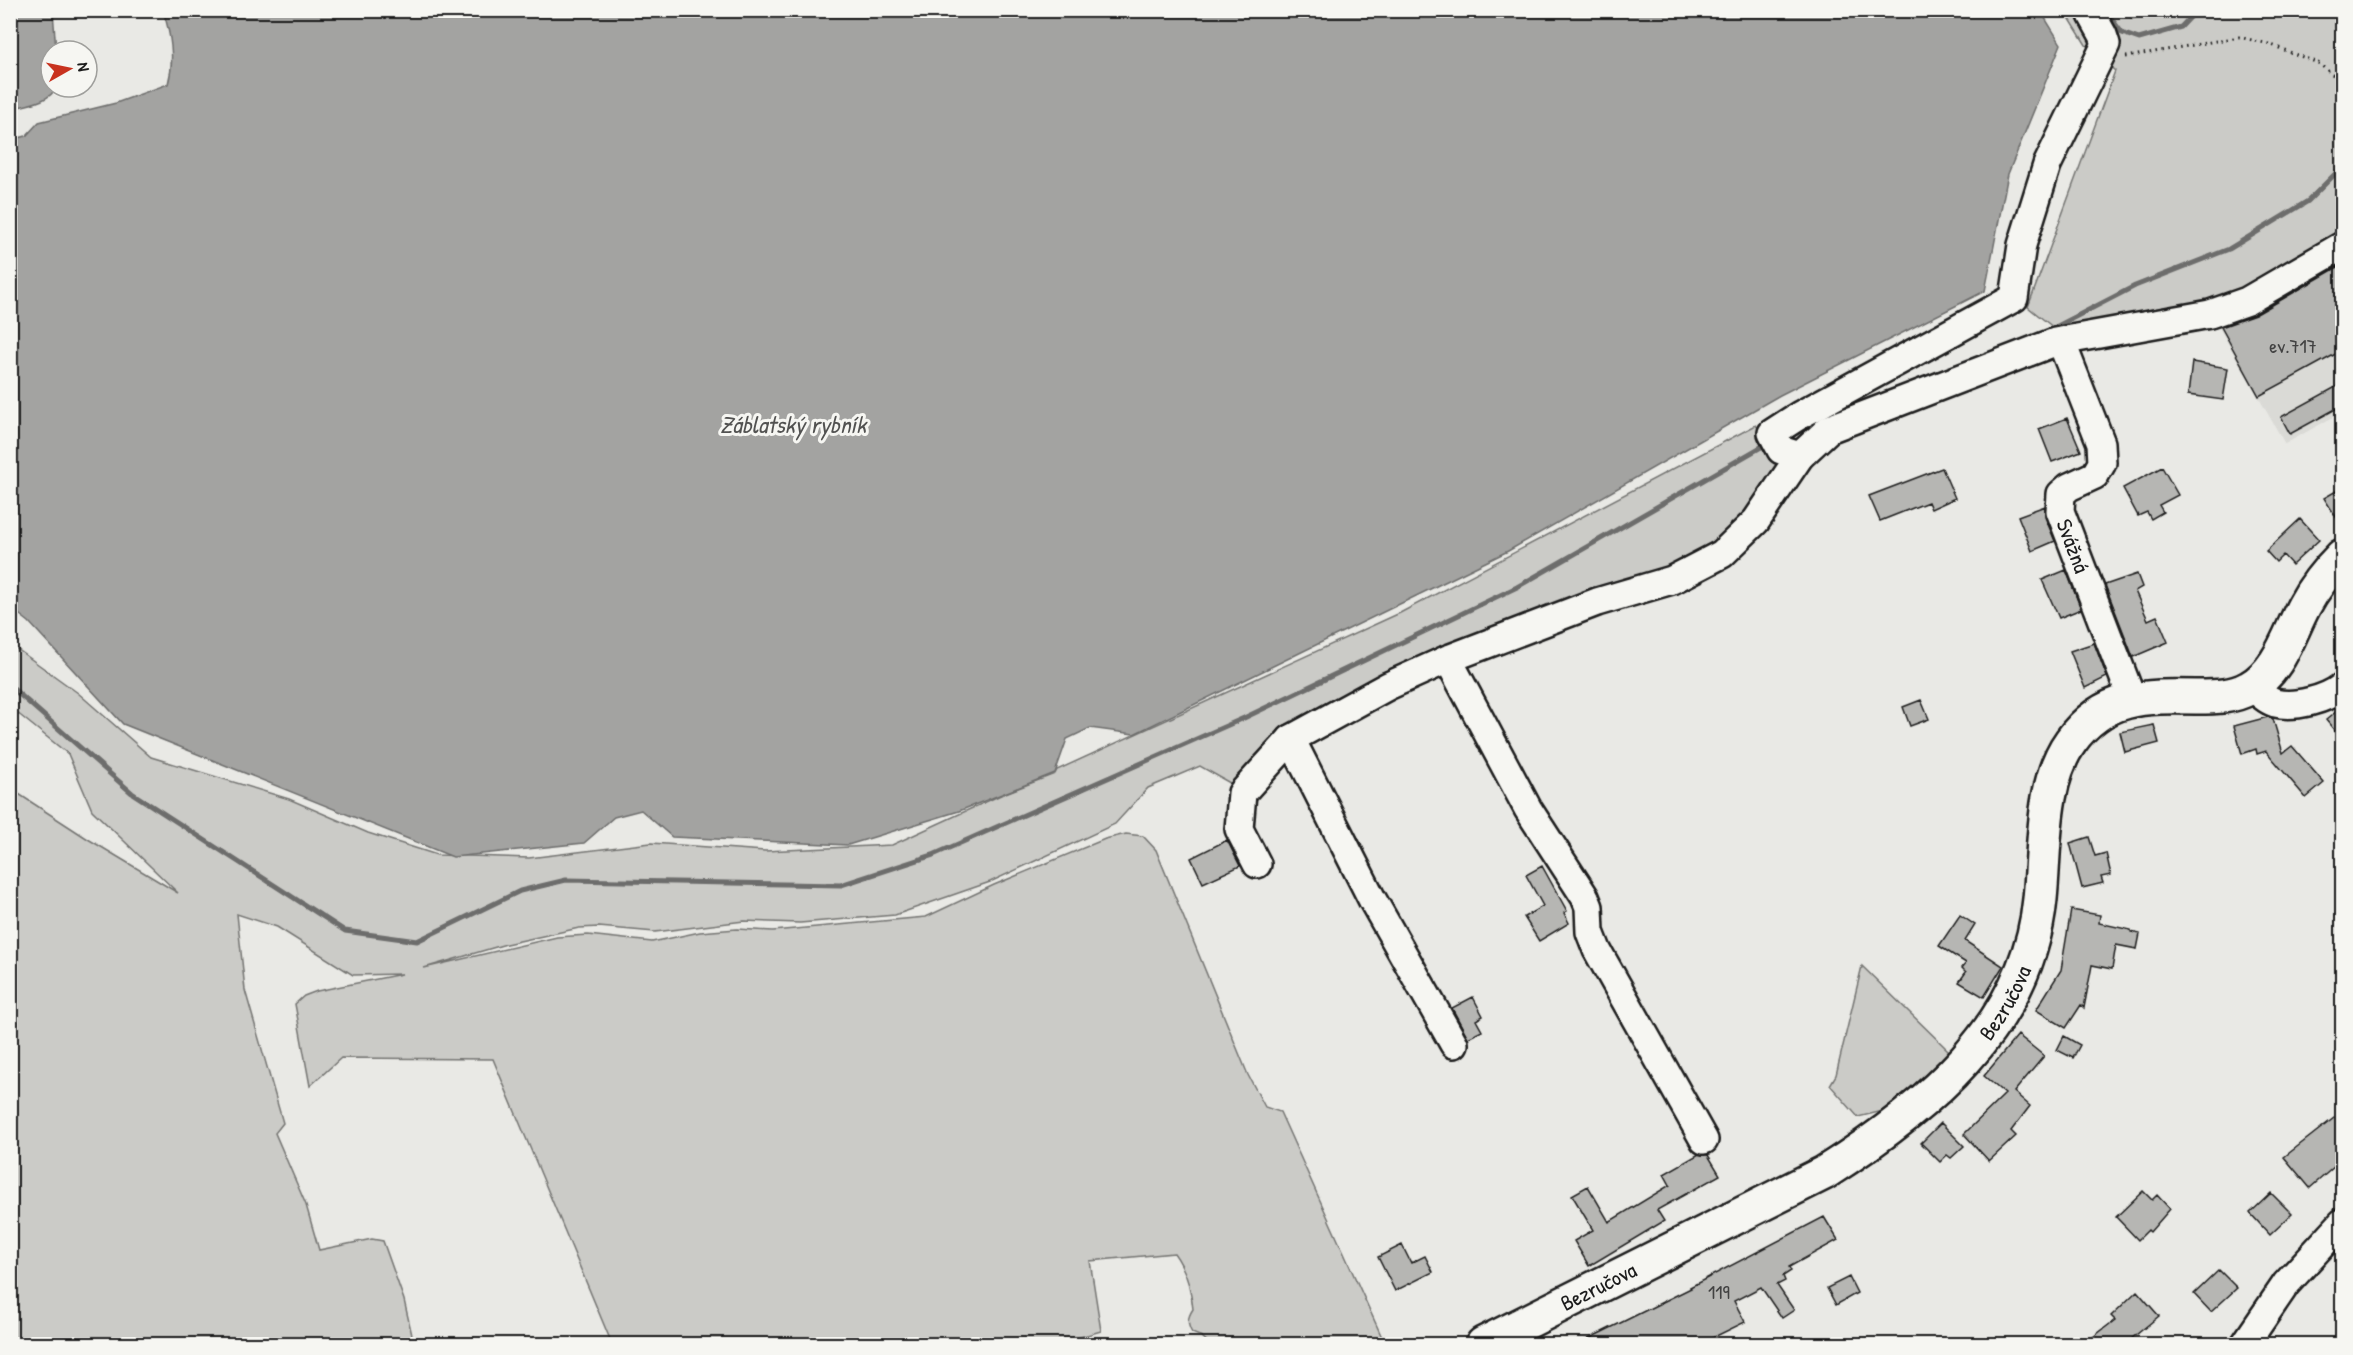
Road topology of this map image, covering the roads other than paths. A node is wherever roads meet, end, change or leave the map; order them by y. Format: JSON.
{"nodes":[{"id":1,"x":2092,"y":15,"type":"dead end"},
{"id":2,"x":2343,"y":246,"type":"edge"},
{"id":3,"x":2061,"y":341,"type":"junction"},
{"id":4,"x":1784,"y":446,"type":"junction"},
{"id":5,"x":2343,"y":556,"type":"edge"},
{"id":6,"x":1448,"y":659,"type":"junction"},
{"id":7,"x":2252,"y":686,"type":"junction"},
{"id":8,"x":2343,"y":687,"type":"edge"},
{"id":9,"x":2132,"y":699,"type":"junction"},
{"id":10,"x":1291,"y":739,"type":"junction"},
{"id":11,"x":1257,"y":864,"type":"dead end"},
{"id":12,"x":1455,"y":1044,"type":"dead end"},
{"id":13,"x":1704,"y":1140,"type":"dead end"},
{"id":14,"x":2343,"y":1223,"type":"edge"},
{"id":15,"x":1483,"y":1344,"type":"edge"},
{"id":16,"x":2245,"y":1344,"type":"edge"}],
"edges":[{"from":1,"to":4,"type":"street"},
{"from":2,"to":3,"type":"street"},
{"from":3,"to":4,"type":"street"},
{"from":3,"to":9,"type":"street","name":"Svážná"},
{"from":4,"to":6,"type":"street"},
{"from":5,"to":7,"type":"main road","name":"Bezručova"},
{"from":6,"to":10,"type":"street"},
{"from":6,"to":13,"type":"street"},
{"from":7,"to":8,"type":"street"},
{"from":7,"to":9,"type":"main road","name":"Bezručova"},
{"from":9,"to":15,"type":"main road","name":"Bezručova"},
{"from":10,"to":11,"type":"street"},
{"from":10,"to":12,"type":"street"},
{"from":14,"to":16,"type":"street"}]}
